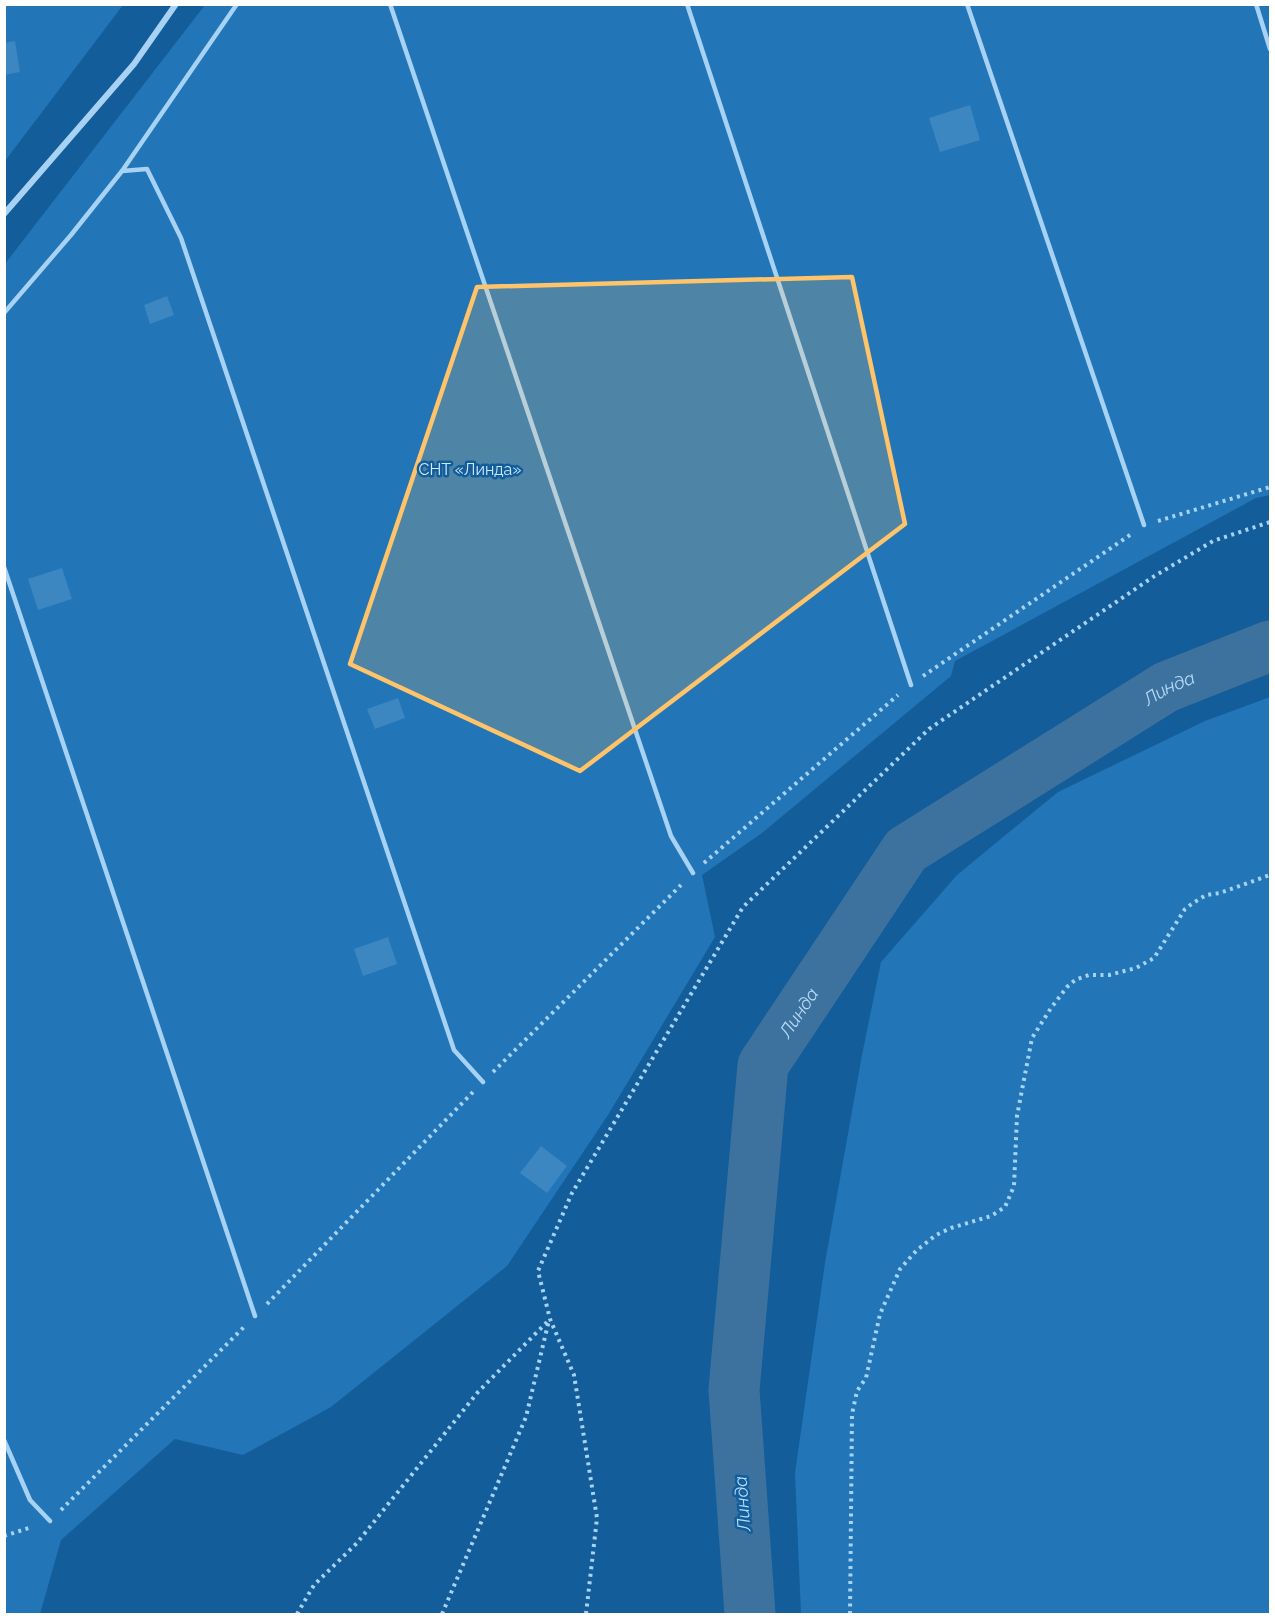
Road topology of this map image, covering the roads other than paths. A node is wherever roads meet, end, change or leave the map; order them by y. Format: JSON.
{"nodes":[{"id":1,"x":176,"y":4,"type":"edge"},
{"id":2,"x":237,"y":4,"type":"edge"},
{"id":3,"x":390,"y":4,"type":"edge"},
{"id":4,"x":687,"y":4,"type":"edge"},
{"id":5,"x":967,"y":4,"type":"edge"},
{"id":6,"x":1256,"y":4,"type":"edge"},
{"id":7,"x":1270,"y":49,"type":"edge"},
{"id":8,"x":122,"y":171,"type":"junction"},
{"id":9,"x":4,"y":214,"type":"edge"},
{"id":10,"x":4,"y":313,"type":"edge"},
{"id":11,"x":1144,"y":525,"type":"road end"},
{"id":12,"x":4,"y":567,"type":"edge"},
{"id":13,"x":911,"y":685,"type":"road end"},
{"id":14,"x":693,"y":873,"type":"road end"},
{"id":15,"x":483,"y":1082,"type":"road end"},
{"id":16,"x":255,"y":1316,"type":"road end"},
{"id":17,"x":4,"y":1440,"type":"edge"},
{"id":18,"x":50,"y":1521,"type":"road end"}],
"edges":[{"from":1,"to":9,"type":"street"},
{"from":2,"to":8,"type":"lane"},
{"from":3,"to":14,"type":"lane"},
{"from":4,"to":13,"type":"lane"},
{"from":5,"to":11,"type":"lane"},
{"from":6,"to":7,"type":"lane"},
{"from":8,"to":10,"type":"lane"},
{"from":8,"to":15,"type":"lane"},
{"from":12,"to":16,"type":"lane"},
{"from":17,"to":18,"type":"lane"}]}
